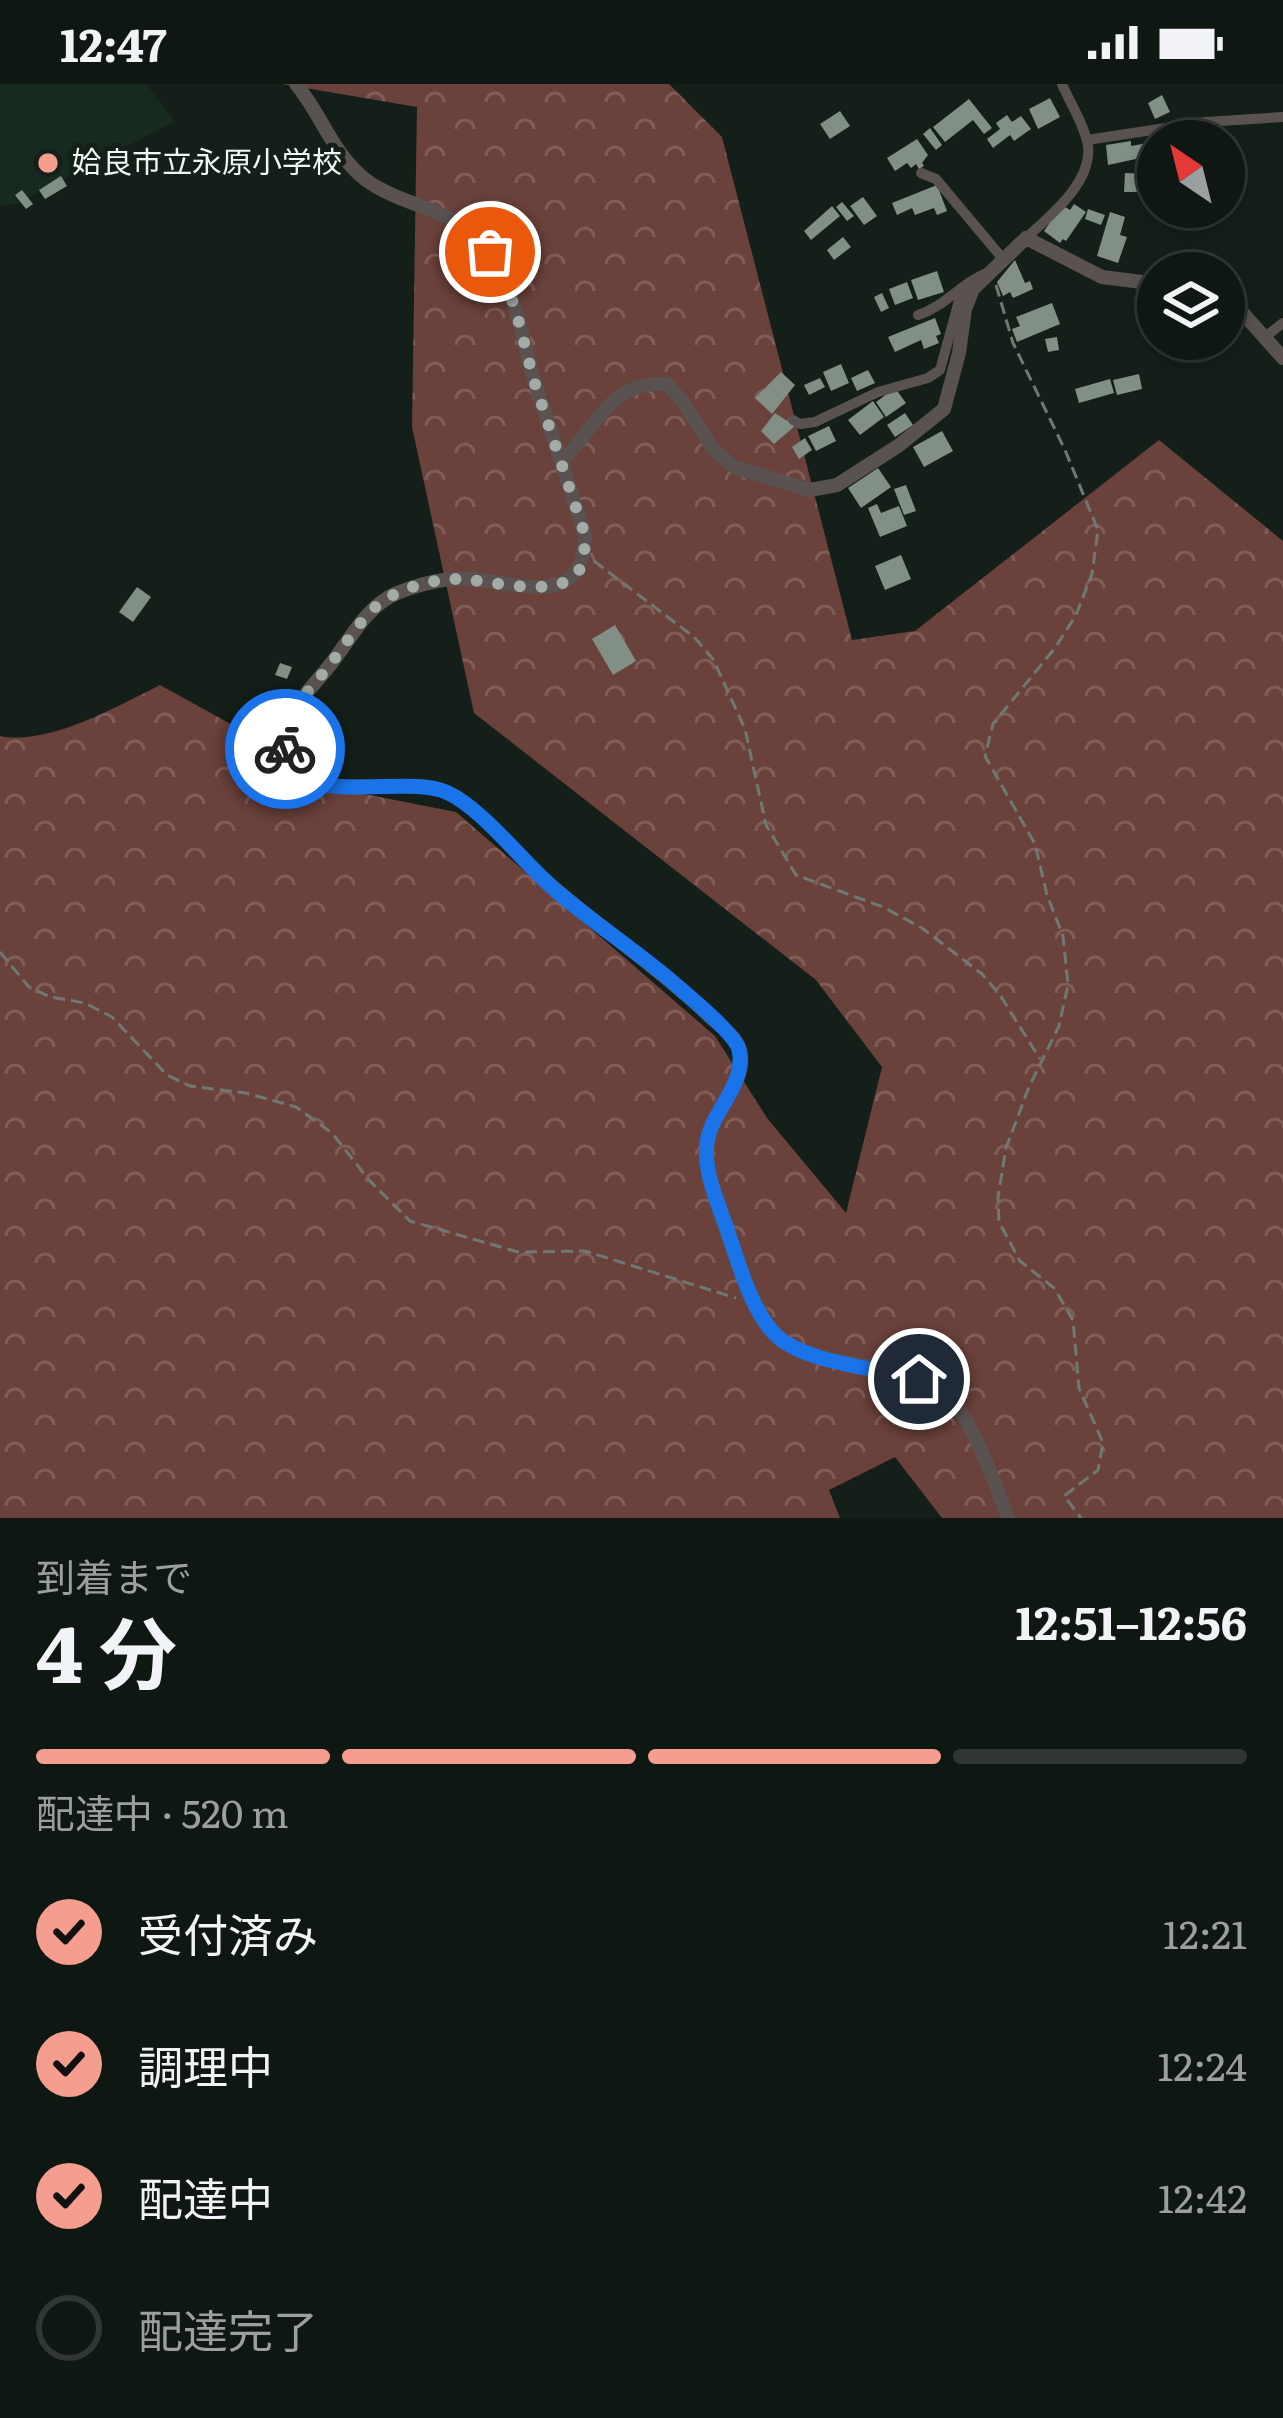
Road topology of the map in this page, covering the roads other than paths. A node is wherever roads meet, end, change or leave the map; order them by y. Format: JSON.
{"nodes":[{"id":1,"x":296,"y":84,"type":"edge"},
{"id":2,"x":1062,"y":84,"type":"edge"},
{"id":3,"x":1283,"y":117,"type":"edge"},
{"id":4,"x":1087,"y":140,"type":"junction"},
{"id":5,"x":921,"y":173,"type":"dead end"},
{"id":6,"x":1026,"y":238,"type":"junction"},
{"id":7,"x":995,"y":267,"type":"junction"},
{"id":8,"x":1137,"y":281,"type":"edge"},
{"id":9,"x":972,"y":291,"type":"junction"},
{"id":10,"x":918,"y":315,"type":"dead end"},
{"id":11,"x":1245,"y":315,"type":"edge"},
{"id":12,"x":1283,"y":323,"type":"edge"},
{"id":13,"x":1265,"y":337,"type":"junction"},
{"id":14,"x":1283,"y":358,"type":"edge"},
{"id":15,"x":793,"y":420,"type":"dead end"},
{"id":16,"x":562,"y":461,"type":"junction"},
{"id":17,"x":1008,"y":1518,"type":"edge"}],
"edges":[{"from":1,"to":16,"type":"street"},
{"from":2,"to":4,"type":"street"},
{"from":3,"to":4,"type":"street"},
{"from":4,"to":6,"type":"street"},
{"from":5,"to":7,"type":"street"},
{"from":6,"to":7,"type":"street"},
{"from":6,"to":8,"type":"street"},
{"from":7,"to":9,"type":"street"},
{"from":7,"to":10,"type":"street"},
{"from":9,"to":15,"type":"street"},
{"from":9,"to":16,"type":"street"},
{"from":11,"to":13,"type":"street"},
{"from":12,"to":13,"type":"street"},
{"from":13,"to":14,"type":"street"},
{"from":16,"to":17,"type":"street"}]}
